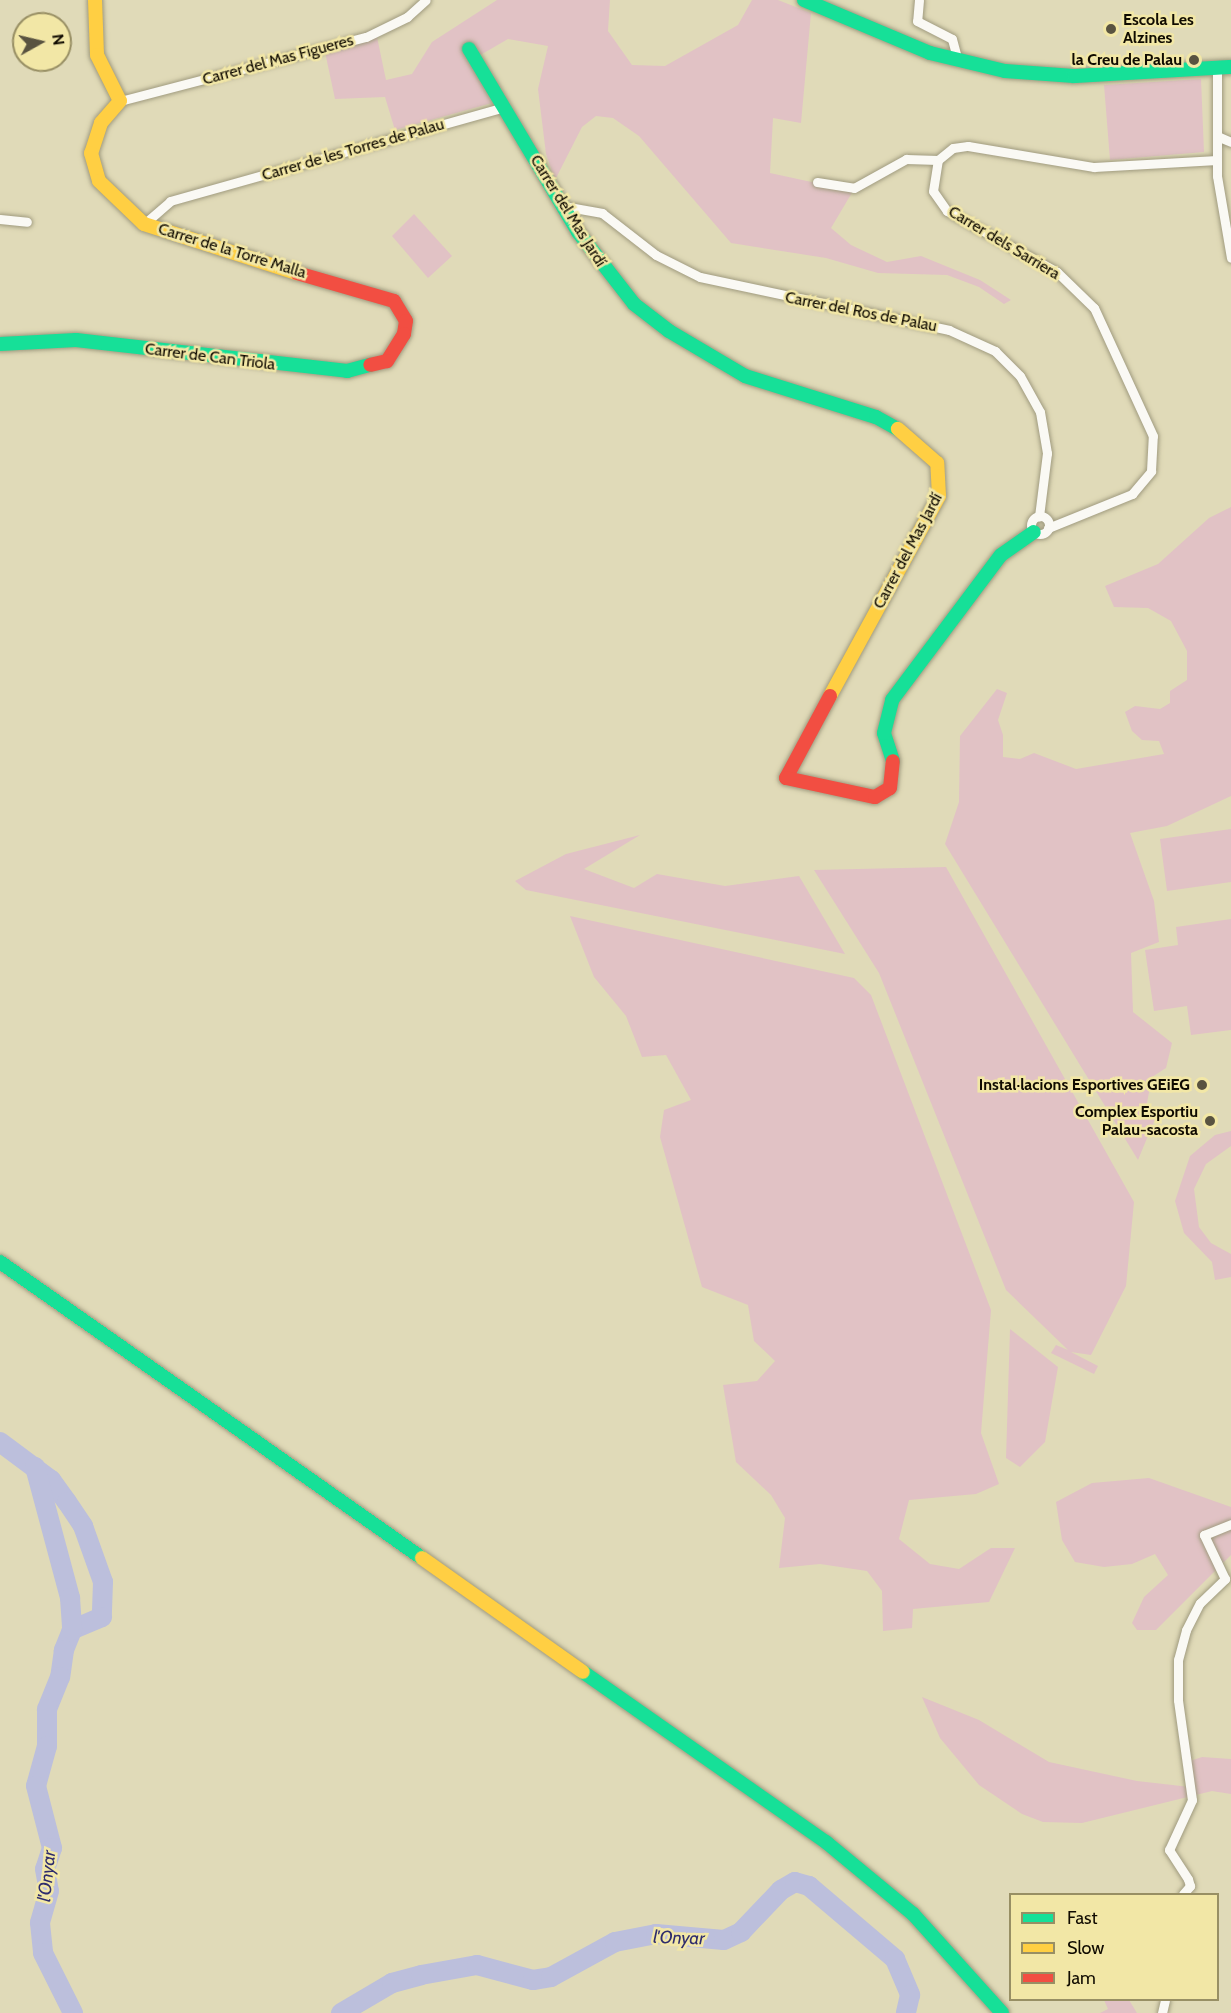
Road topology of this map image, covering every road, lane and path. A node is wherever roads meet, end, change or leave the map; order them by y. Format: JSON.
{"nodes":[{"id":1,"x":95,"y":0,"type":"edge"},
{"id":2,"x":426,"y":0,"type":"edge"},
{"id":3,"x":804,"y":0,"type":"edge"},
{"id":4,"x":919,"y":0,"type":"edge"},
{"id":5,"x":469,"y":49,"type":"dead end"},
{"id":6,"x":958,"y":62,"type":"junction"},
{"id":7,"x":1224,"y":68,"type":"edge"},
{"id":8,"x":120,"y":101,"type":"junction"},
{"id":9,"x":504,"y":107,"type":"junction"},
{"id":10,"x":1217,"y":136,"type":"junction"},
{"id":11,"x":1231,"y":142,"type":"edge"},
{"id":12,"x":938,"y":160,"type":"junction"},
{"id":13,"x":1217,"y":160,"type":"junction"},
{"id":14,"x":817,"y":182,"type":"dead end"},
{"id":15,"x":563,"y":206,"type":"junction"},
{"id":16,"x":0,"y":219,"type":"edge"},
{"id":17,"x":27,"y":222,"type":"dead end"},
{"id":18,"x":144,"y":224,"type":"junction"},
{"id":19,"x":1231,"y":258,"type":"edge"},
{"id":20,"x":404,"y":334,"type":"joint"},
{"id":21,"x":0,"y":344,"type":"edge"},
{"id":22,"x":1039,"y":516,"type":"junction"},
{"id":23,"x":1048,"y":528,"type":"junction"},
{"id":24,"x":1034,"y":532,"type":"junction"},
{"id":25,"x":0,"y":1262,"type":"edge"},
{"id":26,"x":1231,"y":1524,"type":"edge"},
{"id":27,"x":1184,"y":1893,"type":"edge"},
{"id":28,"x":1002,"y":2013,"type":"edge"}],
"edges":[{"from":1,"to":8,"type":"main road"},
{"from":2,"to":8,"type":"street","name":"Carrer del Mas Figueres"},
{"from":3,"to":6,"type":"main road"},
{"from":4,"to":6,"type":"street"},
{"from":5,"to":9,"type":"main road"},
{"from":6,"to":7,"type":"main road"},
{"from":7,"to":10,"type":"street"},
{"from":8,"to":18,"type":"main road","name":"Carrer de la Torre Malla"},
{"from":9,"to":15,"type":"main road","name":"Carrer del Mas Jardí"},
{"from":9,"to":18,"type":"street","name":"Carrer de les Torres de Palau"},
{"from":10,"to":11,"type":"street"},
{"from":10,"to":13,"type":"street"},
{"from":12,"to":13,"type":"street"},
{"from":12,"to":14,"type":"street"},
{"from":12,"to":23,"type":"street","name":"Carrer dels Sarriera"},
{"from":13,"to":19,"type":"street"},
{"from":15,"to":22,"type":"street","name":"Carrer del Ros de Palau"},
{"from":15,"to":24,"type":"main road","name":"Carrer del Mas Jardí"},
{"from":16,"to":17,"type":"street"},
{"from":18,"to":20,"type":"main road","name":"Carrer de la Torre Malla"},
{"from":20,"to":21,"type":"main road","name":"Carrer de Can Triola"},
{"from":22,"to":23,"type":"street"},
{"from":22,"to":24,"type":"street"},
{"from":23,"to":24,"type":"street"},
{"from":25,"to":28,"type":"main road"},
{"from":26,"to":27,"type":"street"}]}
